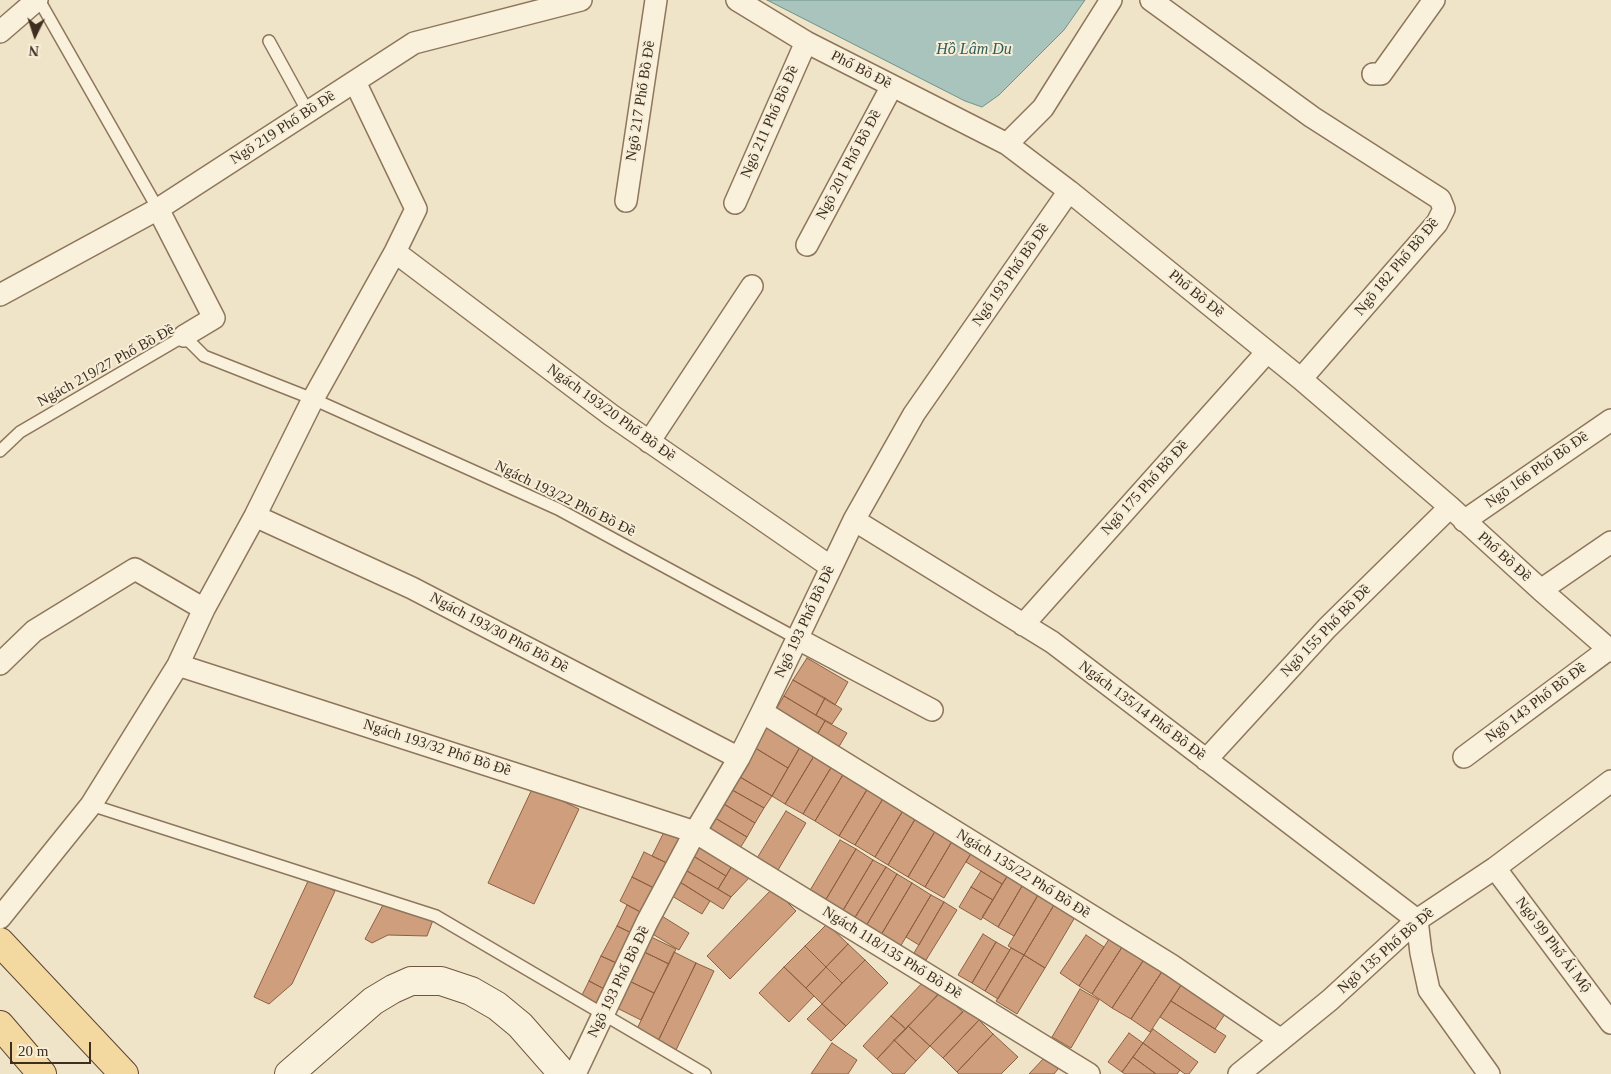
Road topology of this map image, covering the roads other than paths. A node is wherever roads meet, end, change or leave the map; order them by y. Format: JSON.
{"nodes":[{"id":1,"x":38,"y":0,"type":"edge"},
{"id":2,"x":581,"y":0,"type":"edge"},
{"id":3,"x":656,"y":0,"type":"edge"},
{"id":4,"x":736,"y":0,"type":"edge"},
{"id":5,"x":1111,"y":0,"type":"edge"},
{"id":6,"x":1151,"y":0,"type":"edge"},
{"id":7,"x":1434,"y":0,"type":"edge"},
{"id":8,"x":0,"y":32,"type":"edge"},
{"id":9,"x":269,"y":42,"type":"dead end"},
{"id":10,"x":806,"y":42,"type":"junction"},
{"id":11,"x":1372,"y":74,"type":"dead end"},
{"id":12,"x":354,"y":82,"type":"junction"},
{"id":13,"x":892,"y":86,"type":"junction"},
{"id":14,"x":308,"y":112,"type":"junction"},
{"id":15,"x":1007,"y":144,"type":"junction"},
{"id":16,"x":1069,"y":191,"type":"junction"},
{"id":17,"x":626,"y":201,"type":"dead end"},
{"id":18,"x":735,"y":203,"type":"dead end"},
{"id":19,"x":158,"y":209,"type":"junction"},
{"id":20,"x":807,"y":245,"type":"dead end"},
{"id":21,"x":395,"y":252,"type":"junction"},
{"id":22,"x":752,"y":286,"type":"dead end"},
{"id":23,"x":0,"y":295,"type":"edge"},
{"id":24,"x":184,"y":336,"type":"junction"},
{"id":25,"x":1267,"y":352,"type":"junction"},
{"id":26,"x":1301,"y":379,"type":"junction"},
{"id":27,"x":313,"y":399,"type":"junction"},
{"id":28,"x":1611,"y":420,"type":"edge"},
{"id":29,"x":649,"y":442,"type":"junction"},
{"id":30,"x":0,"y":451,"type":"edge"},
{"id":31,"x":1457,"y":514,"type":"junction"},
{"id":32,"x":255,"y":516,"type":"junction"},
{"id":33,"x":854,"y":520,"type":"junction"},
{"id":34,"x":1611,"y":542,"type":"edge"},
{"id":35,"x":831,"y":567,"type":"junction"},
{"id":36,"x":1540,"y":590,"type":"junction"},
{"id":37,"x":204,"y":609,"type":"junction"},
{"id":38,"x":1024,"y":625,"type":"junction"},
{"id":39,"x":798,"y":639,"type":"junction"},
{"id":40,"x":1610,"y":650,"type":"edge"},
{"id":41,"x":0,"y":664,"type":"edge"},
{"id":42,"x":178,"y":665,"type":"junction"},
{"id":43,"x":932,"y":710,"type":"dead end"},
{"id":44,"x":762,"y":712,"type":"junction"},
{"id":45,"x":738,"y":758,"type":"junction"},
{"id":46,"x":1464,"y":758,"type":"dead end"},
{"id":47,"x":1206,"y":760,"type":"junction"},
{"id":48,"x":1611,"y":781,"type":"edge"},
{"id":49,"x":92,"y":805,"type":"junction"},
{"id":50,"x":695,"y":832,"type":"junction"},
{"id":51,"x":1495,"y":868,"type":"junction"},
{"id":52,"x":0,"y":918,"type":"edge"},
{"id":53,"x":1417,"y":920,"type":"junction"},
{"id":54,"x":0,"y":942,"type":"edge"},
{"id":55,"x":603,"y":1014,"type":"junction"},
{"id":56,"x":1611,"y":1023,"type":"edge"},
{"id":57,"x":0,"y":1025,"type":"edge"},
{"id":58,"x":1281,"y":1040,"type":"junction"},
{"id":59,"x":42,"y":1074,"type":"edge"},
{"id":60,"x":124,"y":1074,"type":"edge"},
{"id":61,"x":288,"y":1074,"type":"edge"},
{"id":62,"x":563,"y":1074,"type":"edge"},
{"id":63,"x":575,"y":1074,"type":"edge"},
{"id":64,"x":705,"y":1074,"type":"edge"},
{"id":65,"x":1089,"y":1074,"type":"edge"},
{"id":66,"x":1239,"y":1074,"type":"edge"},
{"id":67,"x":1489,"y":1074,"type":"edge"}],
"edges":[{"from":1,"to":8,"type":"street"},
{"from":1,"to":19,"type":"lane"},
{"from":2,"to":12,"type":"street","name":"Ngõ 219 Phố Bồ Đề"},
{"from":3,"to":17,"type":"street","name":"Ngõ 217 Phố Bồ Đề"},
{"from":4,"to":10,"type":"street","name":"Phố Bồ Đề"},
{"from":5,"to":15,"type":"street"},
{"from":6,"to":26,"type":"street","name":"Ngõ 182 Phố Bồ Đề"},
{"from":7,"to":11,"type":"street"},
{"from":9,"to":14,"type":"lane"},
{"from":10,"to":13,"type":"street","name":"Phố Bồ Đề"},
{"from":10,"to":18,"type":"street","name":"Ngõ 211 Phố Bồ Đề"},
{"from":12,"to":14,"type":"street","name":"Ngõ 219 Phố Bồ Đề"},
{"from":12,"to":21,"type":"street"},
{"from":13,"to":15,"type":"street","name":"Phố Bồ Đề"},
{"from":13,"to":20,"type":"street","name":"Ngõ 201 Phố Bồ Đề"},
{"from":14,"to":19,"type":"street","name":"Ngõ 219 Phố Bồ Đề"},
{"from":15,"to":16,"type":"street","name":"Phố Bồ Đề"},
{"from":16,"to":25,"type":"street","name":"Phố Bồ Đề"},
{"from":16,"to":33,"type":"street","name":"Ngõ 193 Phố Bồ Đề"},
{"from":19,"to":23,"type":"street","name":"Ngõ 219 Phố Bồ Đề"},
{"from":19,"to":24,"type":"street"},
{"from":21,"to":27,"type":"street"},
{"from":21,"to":29,"type":"street","name":"Ngách 193/20 Phố Bồ Đề"},
{"from":22,"to":29,"type":"street"},
{"from":24,"to":27,"type":"lane","name":"Ngách 219/27 Phố Bồ Đề"},
{"from":24,"to":30,"type":"lane","name":"Ngách 219/27 Phố Bồ Đề"},
{"from":25,"to":26,"type":"street","name":"Phố Bồ Đề"},
{"from":25,"to":38,"type":"street","name":"Ngõ 175 Phố Bồ Đề"},
{"from":26,"to":31,"type":"street","name":"Phố Bồ Đề"},
{"from":27,"to":32,"type":"street"},
{"from":27,"to":39,"type":"lane","name":"Ngách 193/22 Phố Bồ Đề"},
{"from":28,"to":31,"type":"street","name":"Ngõ 166 Phố Bồ Đề"},
{"from":29,"to":35,"type":"street","name":"Ngách 193/20 Phố Bồ Đề"},
{"from":31,"to":36,"type":"street","name":"Phố Bồ Đề"},
{"from":31,"to":47,"type":"street","name":"Ngõ 155 Phố Bồ Đề"},
{"from":32,"to":37,"type":"street"},
{"from":32,"to":45,"type":"street","name":"Ngách 193/30 Phố Bồ Đề"},
{"from":33,"to":35,"type":"street","name":"Ngõ 193 Phố Bồ Đề"},
{"from":33,"to":38,"type":"street","name":"Ngách 135/14 Phố Bồ Đề"},
{"from":34,"to":36,"type":"street"},
{"from":35,"to":39,"type":"street","name":"Ngõ 193 Phố Bồ Đề"},
{"from":36,"to":40,"type":"street","name":"Phố Bồ Đề"},
{"from":37,"to":41,"type":"street"},
{"from":37,"to":42,"type":"street"},
{"from":38,"to":47,"type":"street","name":"Ngách 135/14 Phố Bồ Đề"},
{"from":39,"to":43,"type":"street"},
{"from":39,"to":44,"type":"street","name":"Ngõ 193 Phố Bồ Đề"},
{"from":40,"to":46,"type":"street","name":"Ngõ 143 Phố Bồ Đề"},
{"from":42,"to":49,"type":"street"},
{"from":42,"to":50,"type":"street","name":"Ngách 193/32 Phố Bồ Đề"},
{"from":44,"to":45,"type":"street","name":"Ngõ 193 Phố Bồ Đề"},
{"from":44,"to":58,"type":"street","name":"Ngách 135/22 Phố Bồ Đề"},
{"from":45,"to":50,"type":"street","name":"Ngõ 193 Phố Bồ Đề"},
{"from":47,"to":53,"type":"street","name":"Ngách 135/14 Phố Bồ Đề"},
{"from":48,"to":51,"type":"street","name":"Ngõ 135 Phố Bồ Đề"},
{"from":49,"to":52,"type":"street"},
{"from":49,"to":55,"type":"lane"},
{"from":50,"to":55,"type":"street","name":"Ngõ 193 Phố Bồ Đề"},
{"from":50,"to":65,"type":"street","name":"Ngách 118/135 Phố Bồ Đề"},
{"from":51,"to":53,"type":"street","name":"Ngõ 135 Phố Bồ Đề"},
{"from":51,"to":56,"type":"street","name":"Ngõ 99 Phố Ái Mộ"},
{"from":53,"to":58,"type":"street","name":"Ngõ 135 Phố Bồ Đề"},
{"from":53,"to":67,"type":"street"},
{"from":54,"to":60,"type":"main road"},
{"from":55,"to":63,"type":"street","name":"Ngõ 193 Phố Bồ Đề"},
{"from":55,"to":64,"type":"lane"},
{"from":57,"to":59,"type":"main road"},
{"from":58,"to":66,"type":"street","name":"Ngõ 135 Phố Bồ Đề"},
{"from":61,"to":62,"type":"street"}]}
